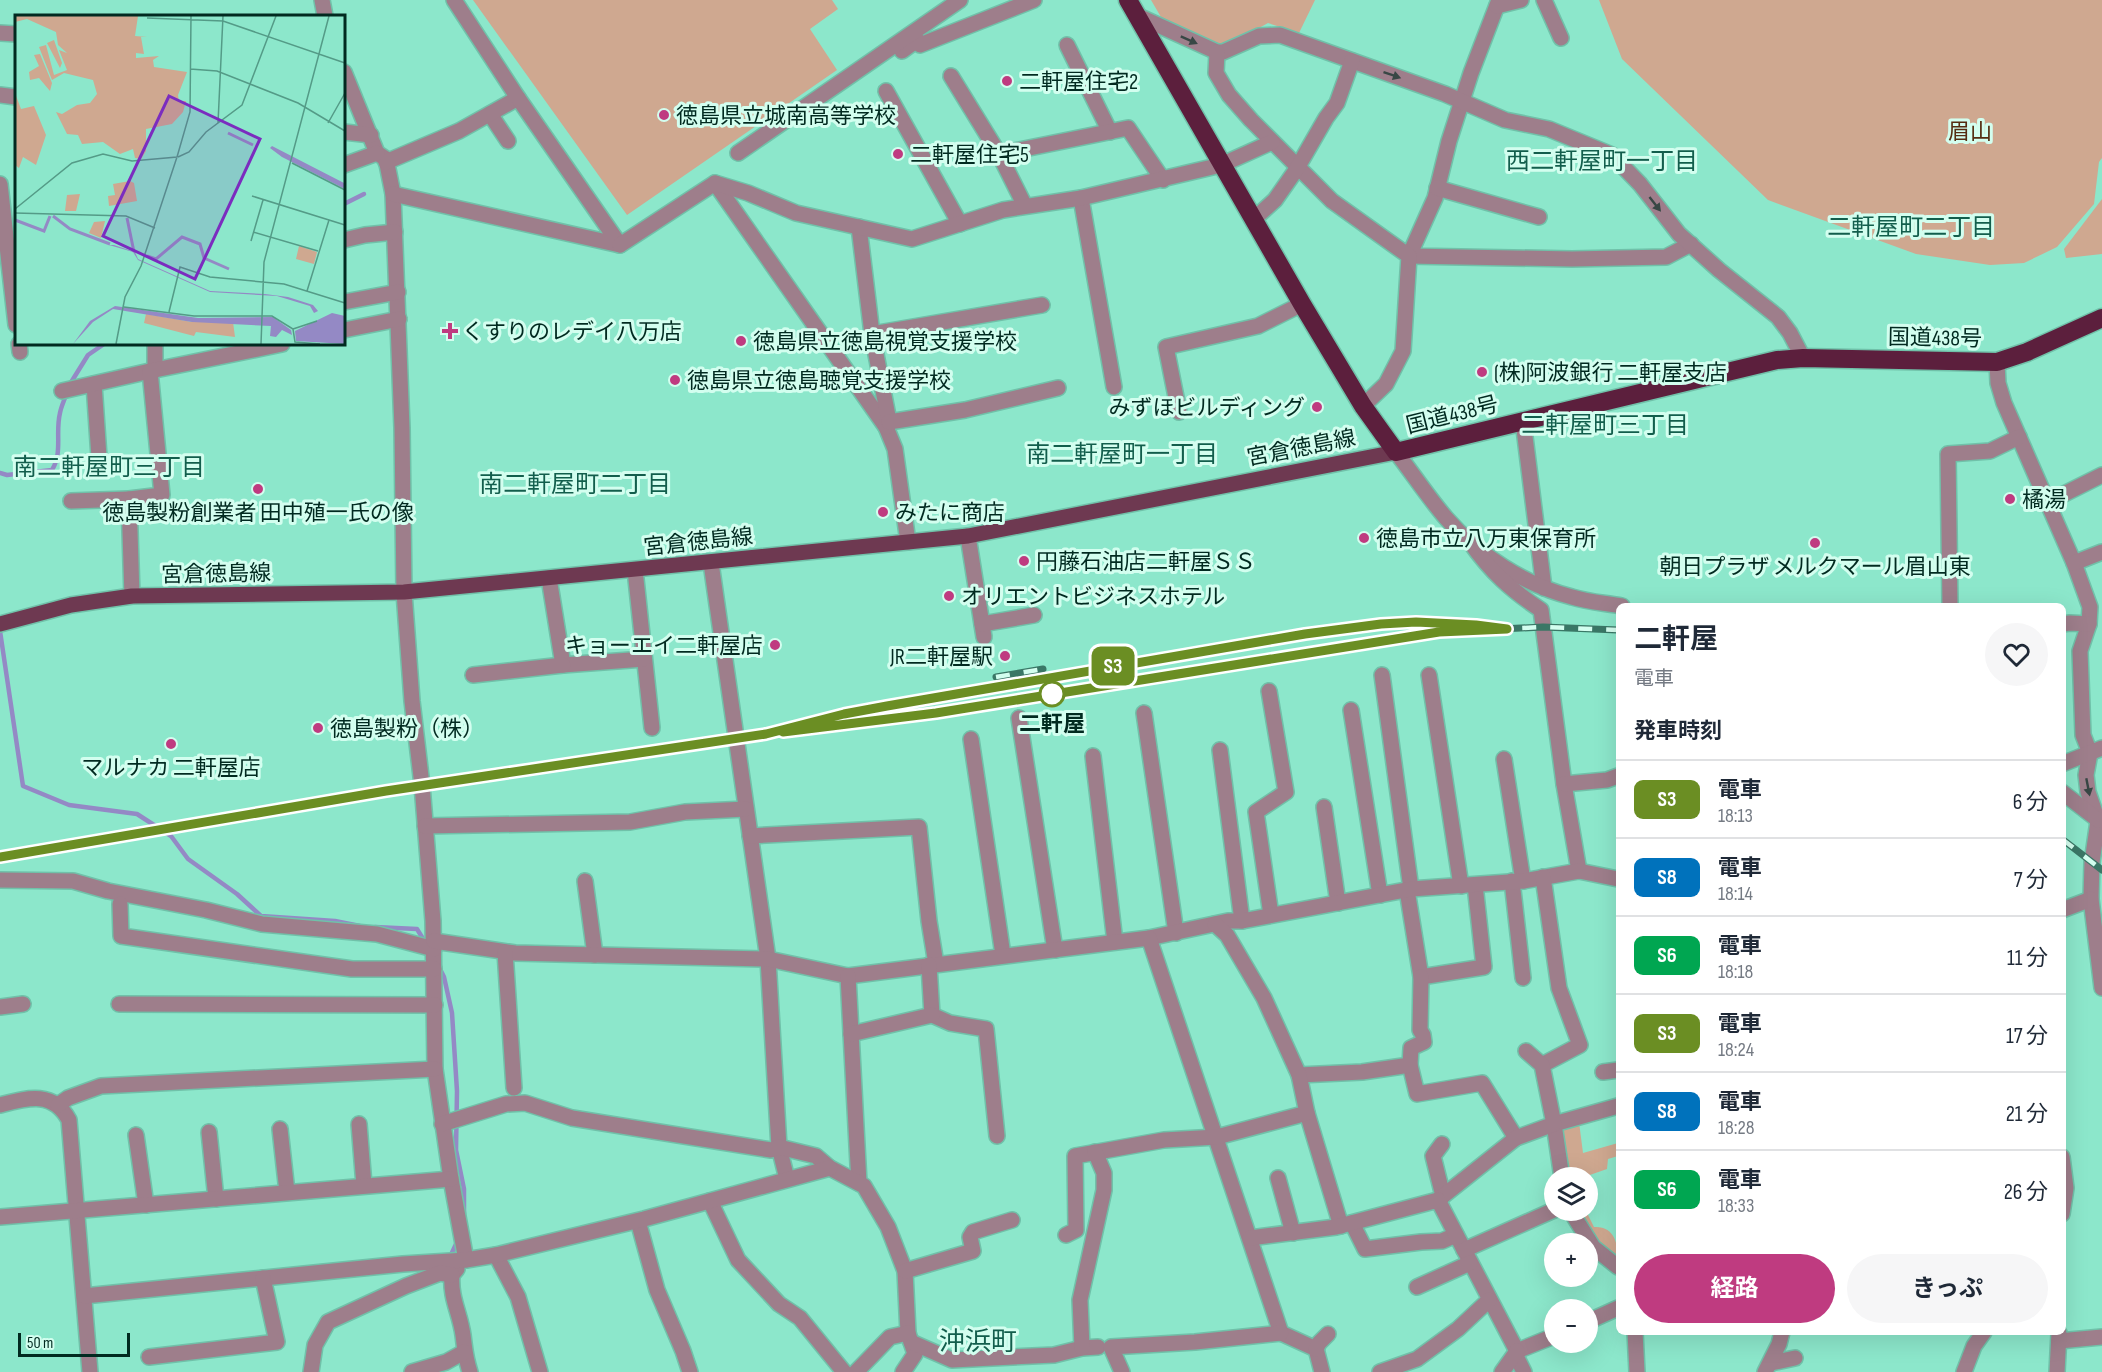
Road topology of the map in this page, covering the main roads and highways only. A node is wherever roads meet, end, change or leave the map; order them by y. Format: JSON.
{"nodes":[{"id":1,"x":1132,"y":8,"type":"edge"},
{"id":2,"x":2102,"y":318,"type":"edge"},
{"id":3,"x":1396,"y":452,"type":"junction"},
{"id":4,"x":0,"y":624,"type":"edge"}],
"edges":[{"from":1,"to":3,"type":"highway","name":"国道438号"},
{"from":2,"to":3,"type":"highway","name":"国道438号"},
{"from":3,"to":4,"type":"main road","name":"宮倉徳島線"}]}
